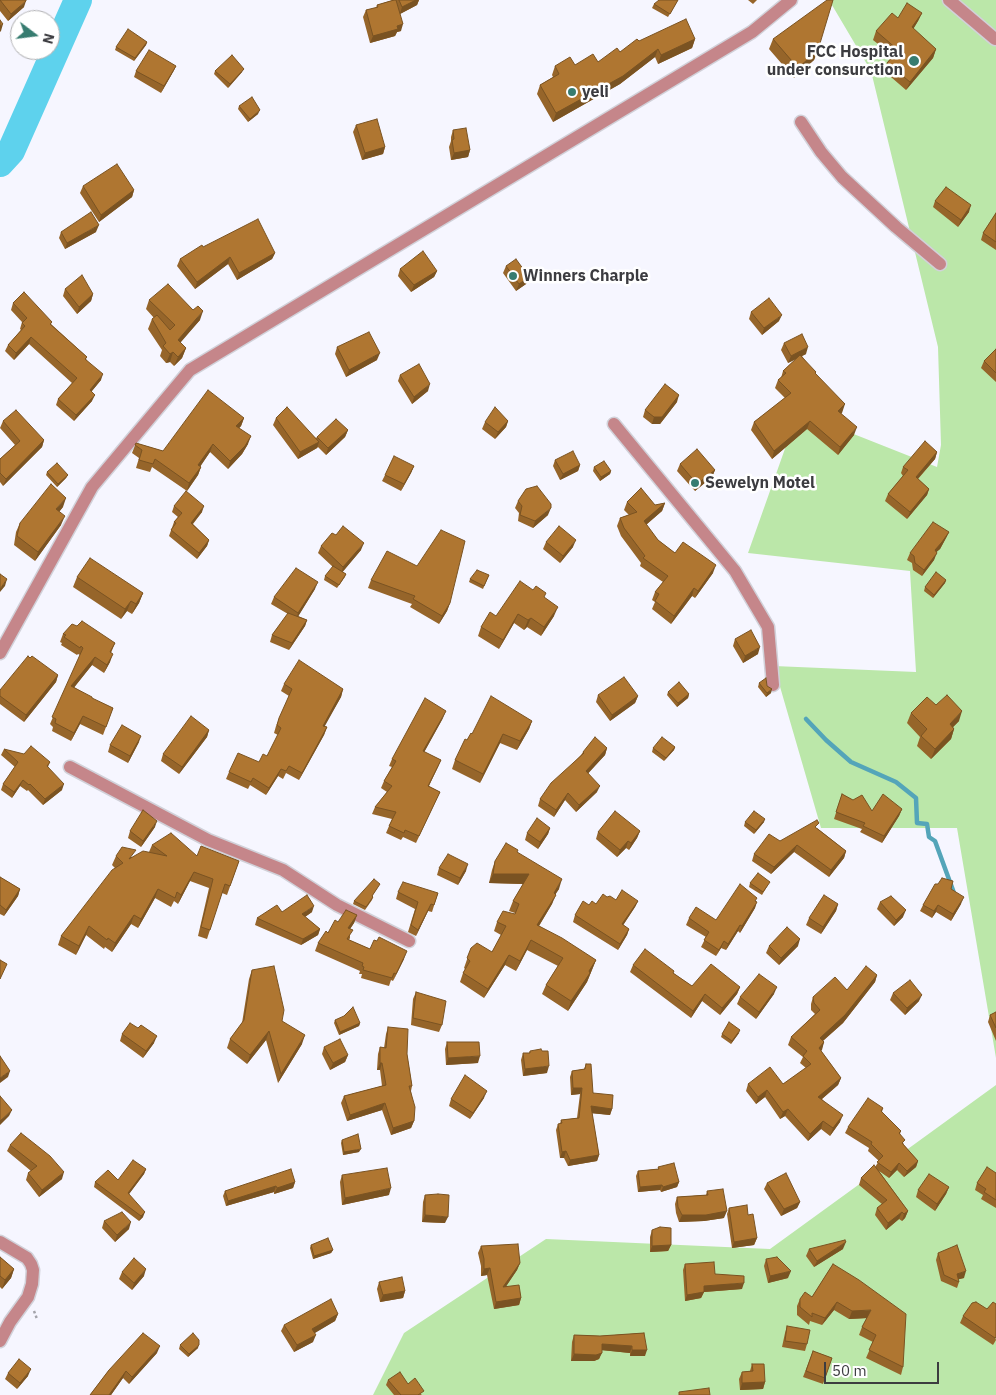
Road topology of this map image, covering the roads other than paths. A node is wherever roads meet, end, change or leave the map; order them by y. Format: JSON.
{"nodes":[{"id":1,"x":792,"y":0,"type":"edge"},
{"id":2,"x":949,"y":0,"type":"edge"},
{"id":3,"x":995,"y":38,"type":"edge"},
{"id":4,"x":801,"y":122,"type":"dead end"},
{"id":5,"x":940,"y":264,"type":"dead end"},
{"id":6,"x":614,"y":424,"type":"dead end"},
{"id":7,"x":0,"y":653,"type":"edge"},
{"id":8,"x":773,"y":685,"type":"dead end"},
{"id":9,"x":70,"y":767,"type":"dead end"},
{"id":10,"x":409,"y":941,"type":"dead end"},
{"id":11,"x":0,"y":1242,"type":"edge"},
{"id":12,"x":0,"y":1341,"type":"edge"}],
"edges":[{"from":1,"to":7,"type":"street"},
{"from":2,"to":3,"type":"street"},
{"from":4,"to":5,"type":"street"},
{"from":6,"to":8,"type":"street"},
{"from":9,"to":10,"type":"street"},
{"from":11,"to":12,"type":"street"}]}
